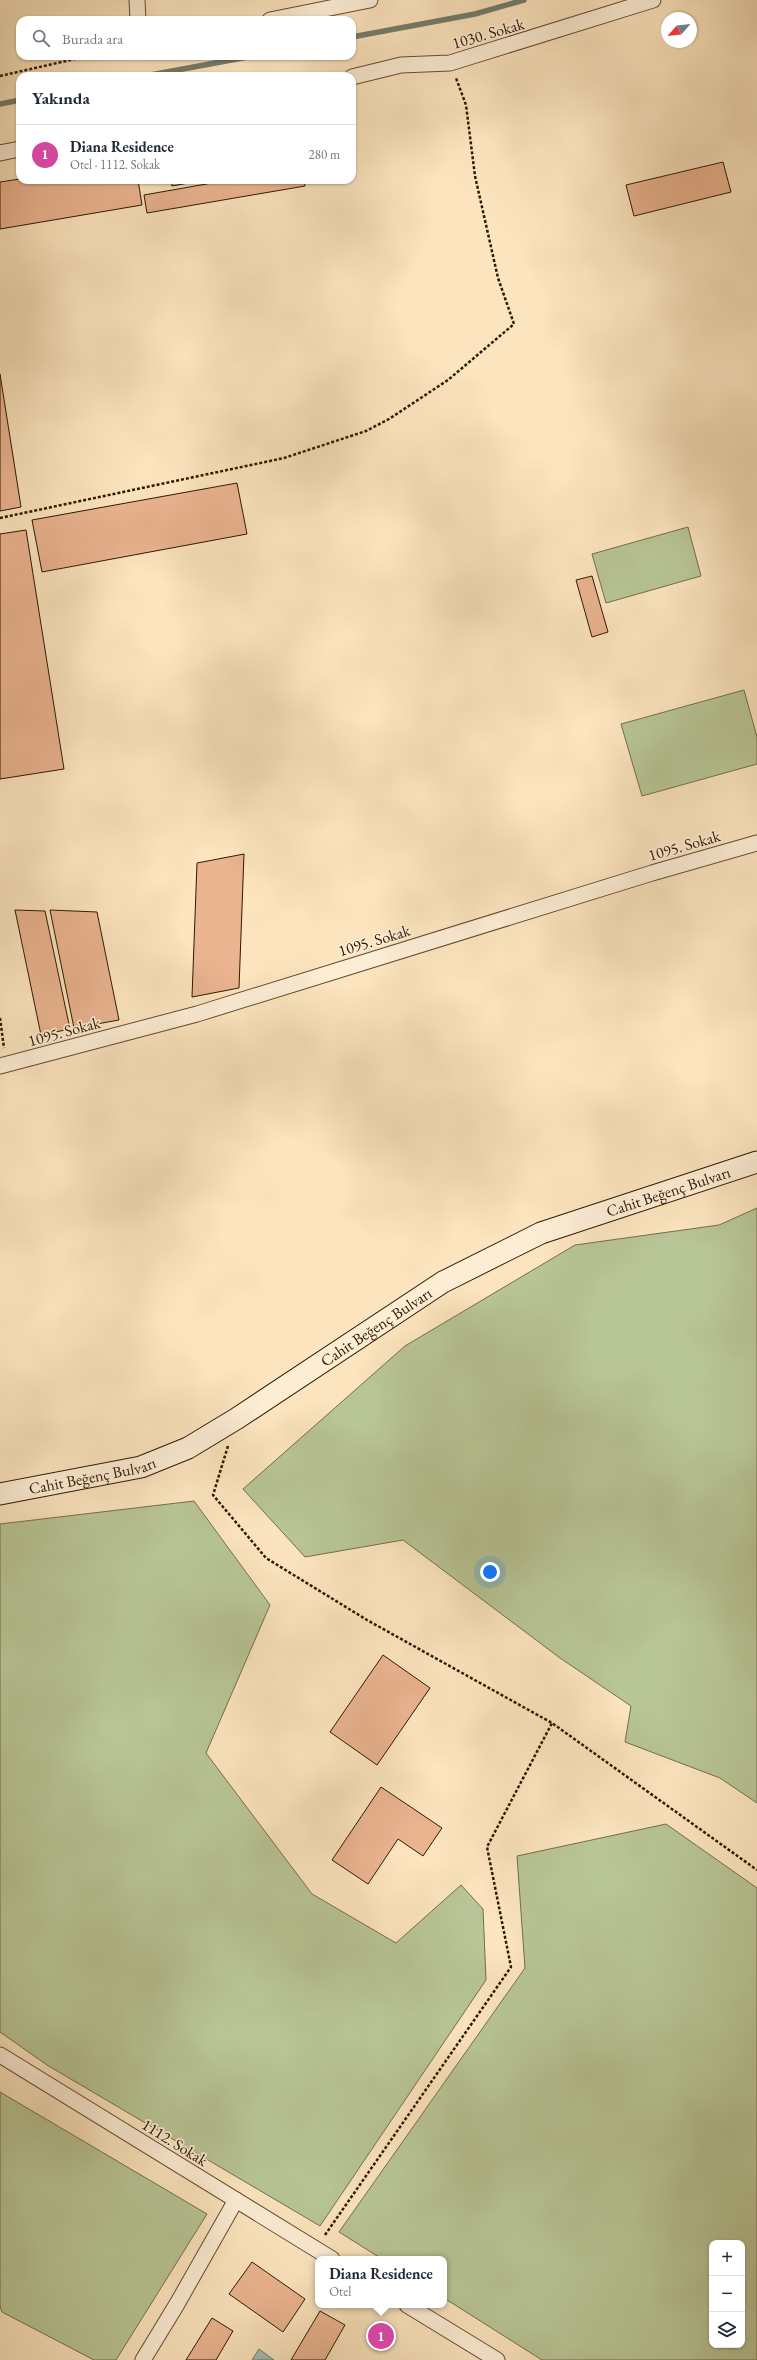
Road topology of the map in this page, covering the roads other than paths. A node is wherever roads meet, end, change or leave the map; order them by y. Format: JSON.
{"nodes":[{"id":1,"x":137,"y":0,"type":"edge"},
{"id":2,"x":370,"y":0,"type":"edge"},
{"id":3,"x":653,"y":0,"type":"edge"},
{"id":4,"x":138,"y":16,"type":"edge"},
{"id":5,"x":290,"y":16,"type":"edge"},
{"id":6,"x":356,"y":76,"type":"edge"},
{"id":7,"x":16,"y":150,"type":"edge"},
{"id":8,"x":0,"y":153,"type":"edge"},
{"id":9,"x":757,"y":843,"type":"edge"},
{"id":10,"x":3,"y":1065,"type":"edge"},
{"id":11,"x":757,"y":1162,"type":"edge"},
{"id":12,"x":0,"y":1494,"type":"edge"},
{"id":13,"x":0,"y":2056,"type":"edge"},
{"id":14,"x":236,"y":2200,"type":"junction"},
{"id":15,"x":327,"y":2256,"type":"edge"},
{"id":16,"x":412,"y":2308,"type":"edge"},
{"id":17,"x":143,"y":2360,"type":"edge"},
{"id":18,"x":497,"y":2360,"type":"edge"}],
"edges":[{"from":1,"to":4,"type":"street"},
{"from":2,"to":5,"type":"street"},
{"from":3,"to":6,"type":"street","name":"1030. Sokak"},
{"from":7,"to":8,"type":"street"},
{"from":9,"to":10,"type":"street","name":"1095. Sokak"},
{"from":11,"to":12,"type":"main road","name":"Cahit Beğenç Bulvarı"},
{"from":13,"to":14,"type":"street","name":"1112. Sokak"},
{"from":14,"to":15,"type":"street","name":"1112. Sokak"},
{"from":14,"to":17,"type":"street"},
{"from":16,"to":18,"type":"street"}]}
